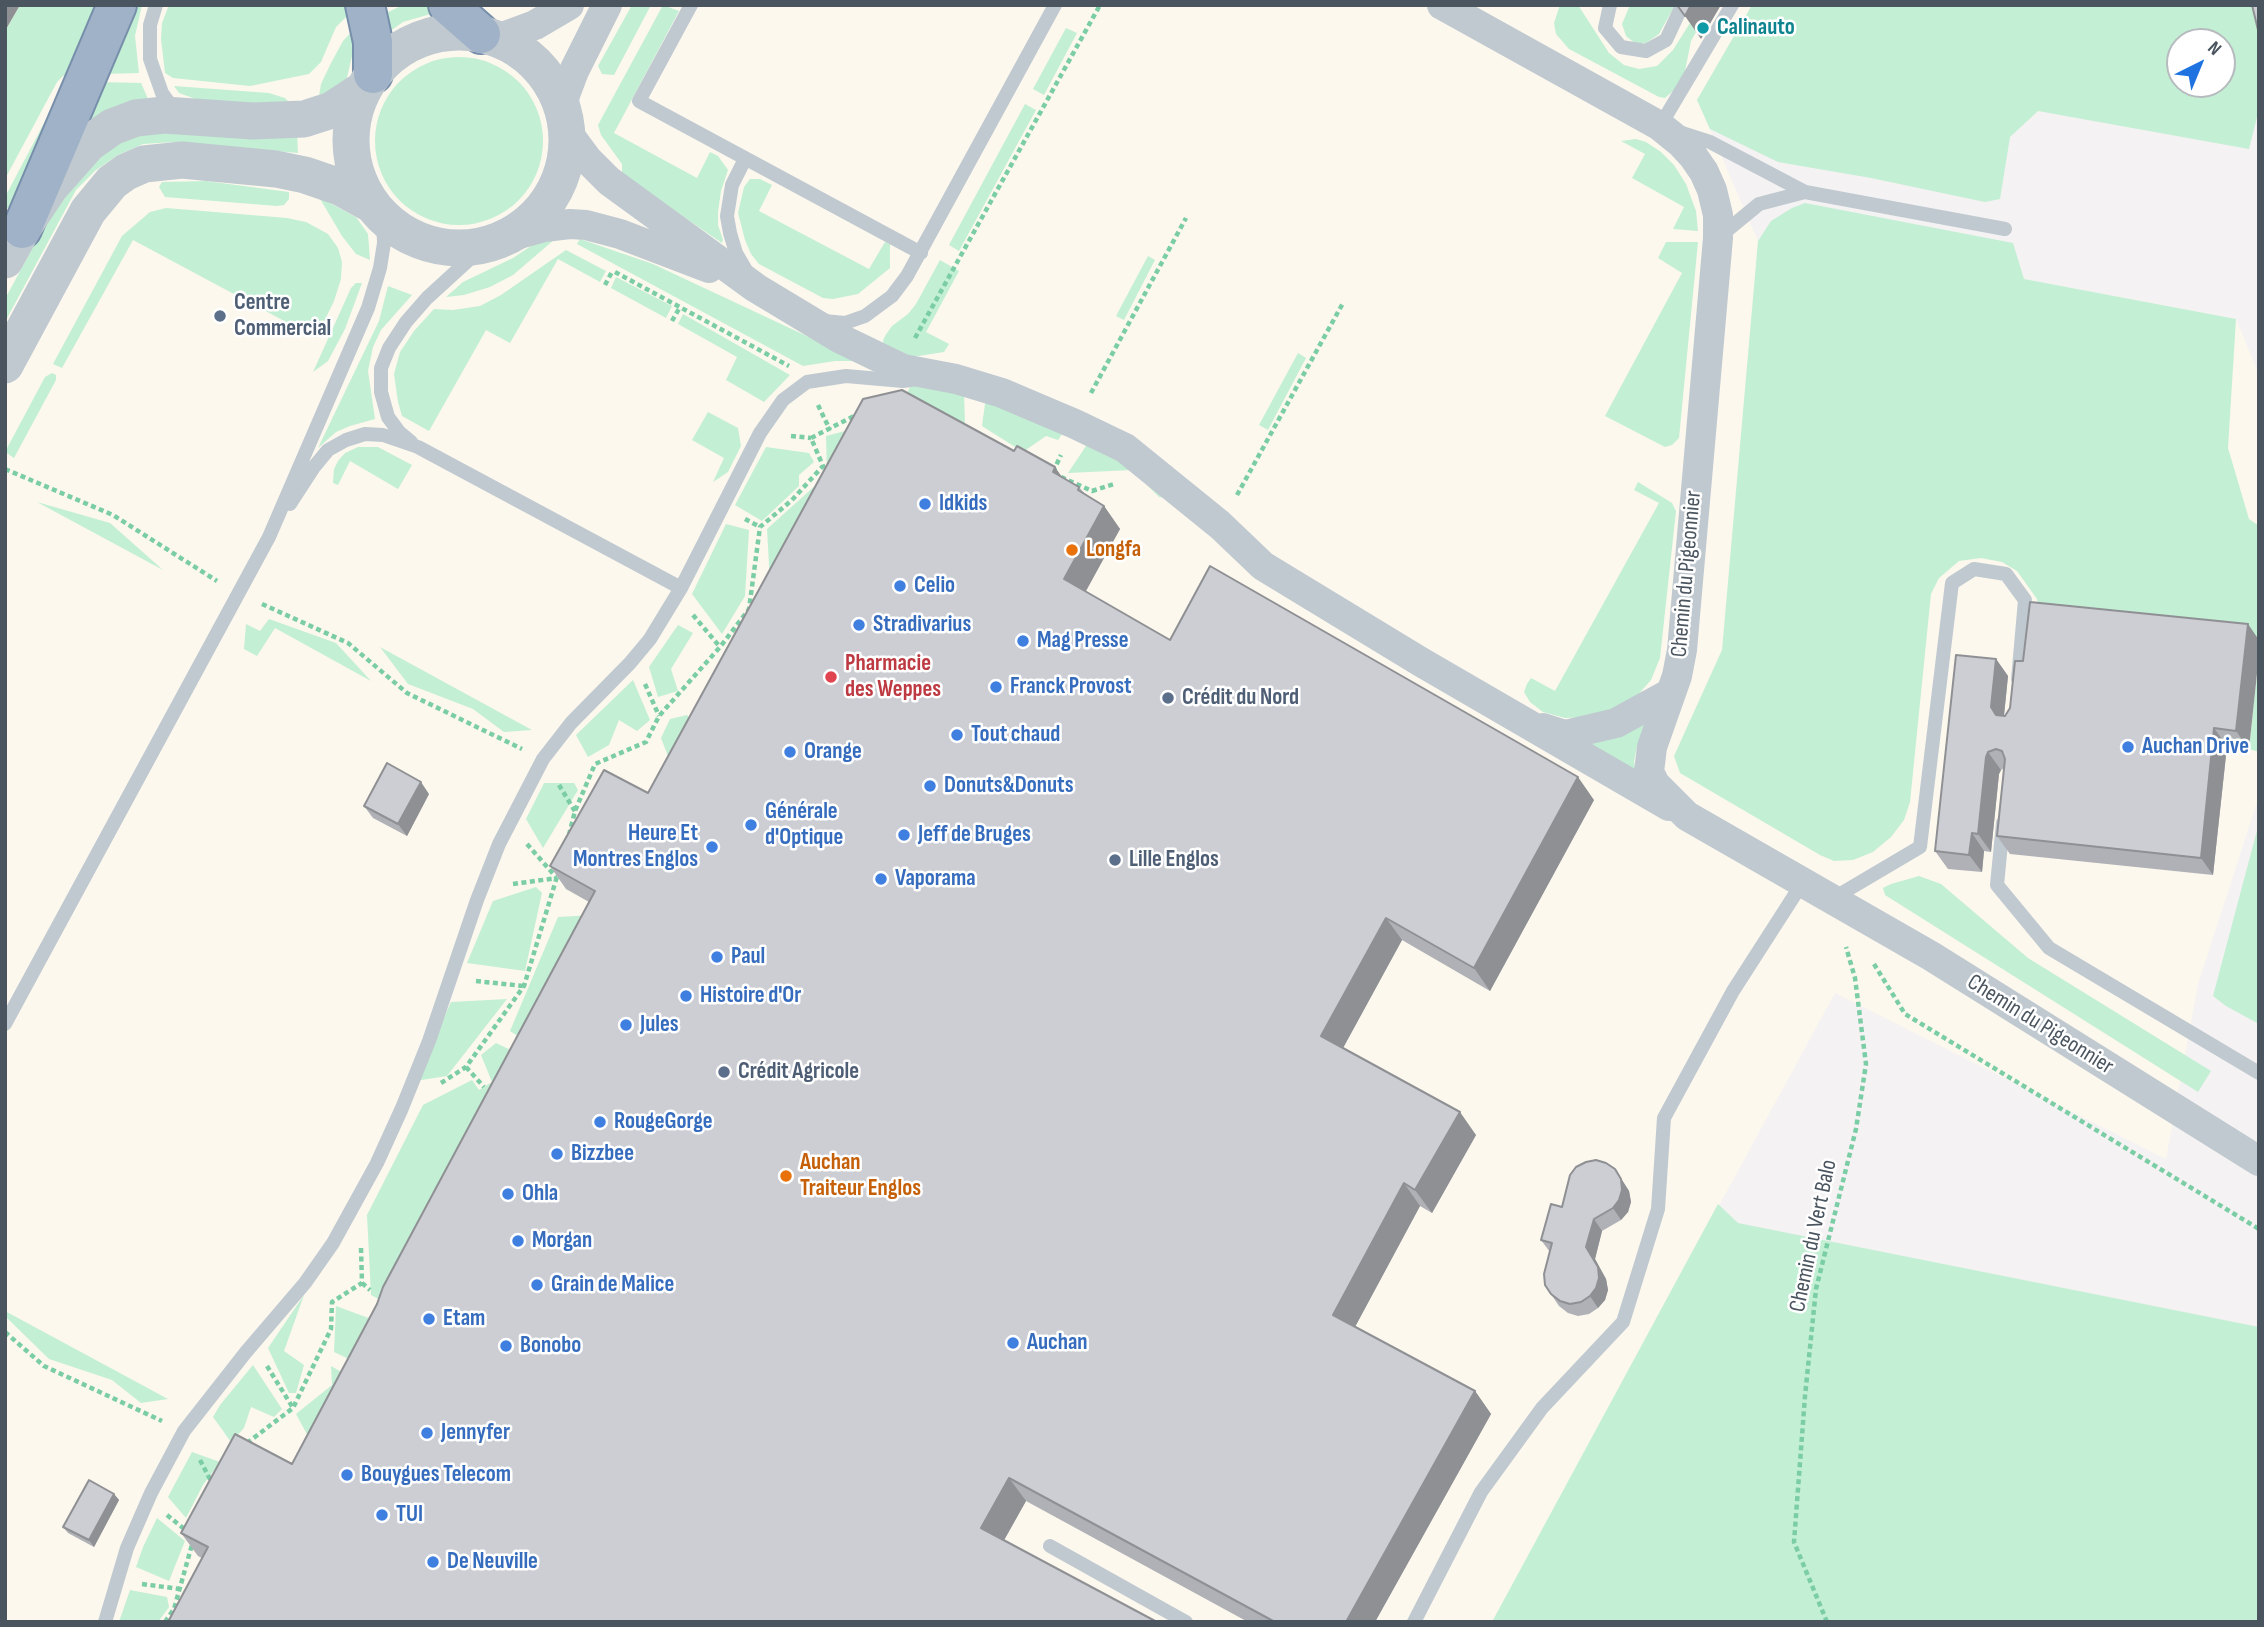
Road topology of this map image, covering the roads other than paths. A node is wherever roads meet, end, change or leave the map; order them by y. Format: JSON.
{"nodes":[{"id":1,"x":117,"y":5,"type":"edge"},
{"id":2,"x":156,"y":5,"type":"edge"},
{"id":3,"x":365,"y":5,"type":"edge"},
{"id":4,"x":448,"y":5,"type":"edge"},
{"id":5,"x":569,"y":5,"type":"edge"},
{"id":6,"x":607,"y":5,"type":"edge"},
{"id":7,"x":691,"y":5,"type":"edge"},
{"id":8,"x":1055,"y":5,"type":"edge"},
{"id":9,"x":1442,"y":5,"type":"edge"},
{"id":10,"x":1609,"y":5,"type":"edge"},
{"id":11,"x":1732,"y":5,"type":"edge"},
{"id":12,"x":1681,"y":10,"type":"edge"},
{"id":13,"x":489,"y":37,"type":"junction"},
{"id":14,"x":368,"y":81,"type":"junction"},
{"id":15,"x":177,"y":115,"type":"junction"},
{"id":16,"x":565,"y":121,"type":"junction"},
{"id":17,"x":1660,"y":126,"type":"junction"},
{"id":18,"x":745,"y":159,"type":"junction"},
{"id":19,"x":1804,"y":192,"type":"junction"},
{"id":20,"x":377,"y":210,"type":"junction"},
{"id":21,"x":2005,"y":229,"type":"dead end"},
{"id":22,"x":1718,"y":238,"type":"junction"},
{"id":23,"x":497,"y":241,"type":"junction"},
{"id":24,"x":14,"y":245,"type":"edge"},
{"id":25,"x":921,"y":253,"type":"junction"},
{"id":26,"x":756,"y":288,"type":"junction"},
{"id":27,"x":796,"y":311,"type":"junction"},
{"id":28,"x":5,"y":365,"type":"edge"},
{"id":29,"x":938,"y":376,"type":"junction"},
{"id":30,"x":418,"y":447,"type":"junction"},
{"id":31,"x":269,"y":537,"type":"junction"},
{"id":32,"x":681,"y":588,"type":"junction"},
{"id":33,"x":1670,"y":694,"type":"junction"},
{"id":34,"x":2016,"y":698,"type":"edge"},
{"id":35,"x":1524,"y":723,"type":"junction"},
{"id":36,"x":2005,"y":803,"type":"edge"},
{"id":37,"x":1687,"y":816,"type":"junction"},
{"id":38,"x":1803,"y":882,"type":"junction"},
{"id":39,"x":1832,"y":899,"type":"junction"},
{"id":40,"x":5,"y":1024,"type":"edge"},
{"id":41,"x":2259,"y":1073,"type":"edge"},
{"id":42,"x":2259,"y":1161,"type":"edge"},
{"id":43,"x":1050,"y":1546,"type":"dead end"},
{"id":44,"x":105,"y":1622,"type":"edge"},
{"id":45,"x":1186,"y":1622,"type":"edge"},
{"id":46,"x":1414,"y":1622,"type":"edge"}],
"edges":[{"from":1,"to":24,"type":"highway"},
{"from":2,"to":15,"type":"lane"},
{"from":3,"to":14,"type":"highway"},
{"from":4,"to":13,"type":"highway"},
{"from":5,"to":13,"type":"street"},
{"from":6,"to":16,"type":"street"},
{"from":7,"to":18,"type":"lane"},
{"from":8,"to":25,"type":"lane"},
{"from":9,"to":17,"type":"street","name":"Chemin du Pigeonnier"},
{"from":10,"to":12,"type":"lane"},
{"from":11,"to":17,"type":"lane"},
{"from":13,"to":14,"type":"street"},
{"from":13,"to":16,"type":"street"},
{"from":14,"to":15,"type":"street"},
{"from":14,"to":20,"type":"street"},
{"from":15,"to":24,"type":"street"},
{"from":16,"to":23,"type":"street"},
{"from":16,"to":26,"type":"street"},
{"from":17,"to":19,"type":"lane"},
{"from":17,"to":22,"type":"street","name":"Chemin du Pigeonnier"},
{"from":18,"to":25,"type":"lane"},
{"from":18,"to":26,"type":"lane"},
{"from":19,"to":21,"type":"lane"},
{"from":19,"to":22,"type":"lane"},
{"from":20,"to":23,"type":"street"},
{"from":20,"to":28,"type":"street"},
{"from":20,"to":31,"type":"lane"},
{"from":22,"to":33,"type":"street","name":"Chemin du Pigeonnier"},
{"from":23,"to":26,"type":"street"},
{"from":23,"to":30,"type":"lane"},
{"from":25,"to":27,"type":"lane"},
{"from":26,"to":27,"type":"street"},
{"from":27,"to":29,"type":"street"},
{"from":29,"to":32,"type":"lane"},
{"from":29,"to":35,"type":"street"},
{"from":30,"to":31,"type":"lane"},
{"from":30,"to":32,"type":"lane"},
{"from":31,"to":40,"type":"lane"},
{"from":32,"to":44,"type":"lane"},
{"from":33,"to":35,"type":"street"},
{"from":33,"to":37,"type":"street","name":"Chemin du Pigeonnier"},
{"from":34,"to":39,"type":"lane"},
{"from":35,"to":37,"type":"street"},
{"from":36,"to":41,"type":"lane"},
{"from":37,"to":38,"type":"street","name":"Chemin du Pigeonnier"},
{"from":38,"to":39,"type":"street","name":"Chemin du Pigeonnier"},
{"from":38,"to":46,"type":"lane"},
{"from":39,"to":42,"type":"street","name":"Chemin du Pigeonnier"},
{"from":43,"to":45,"type":"lane"}]}
